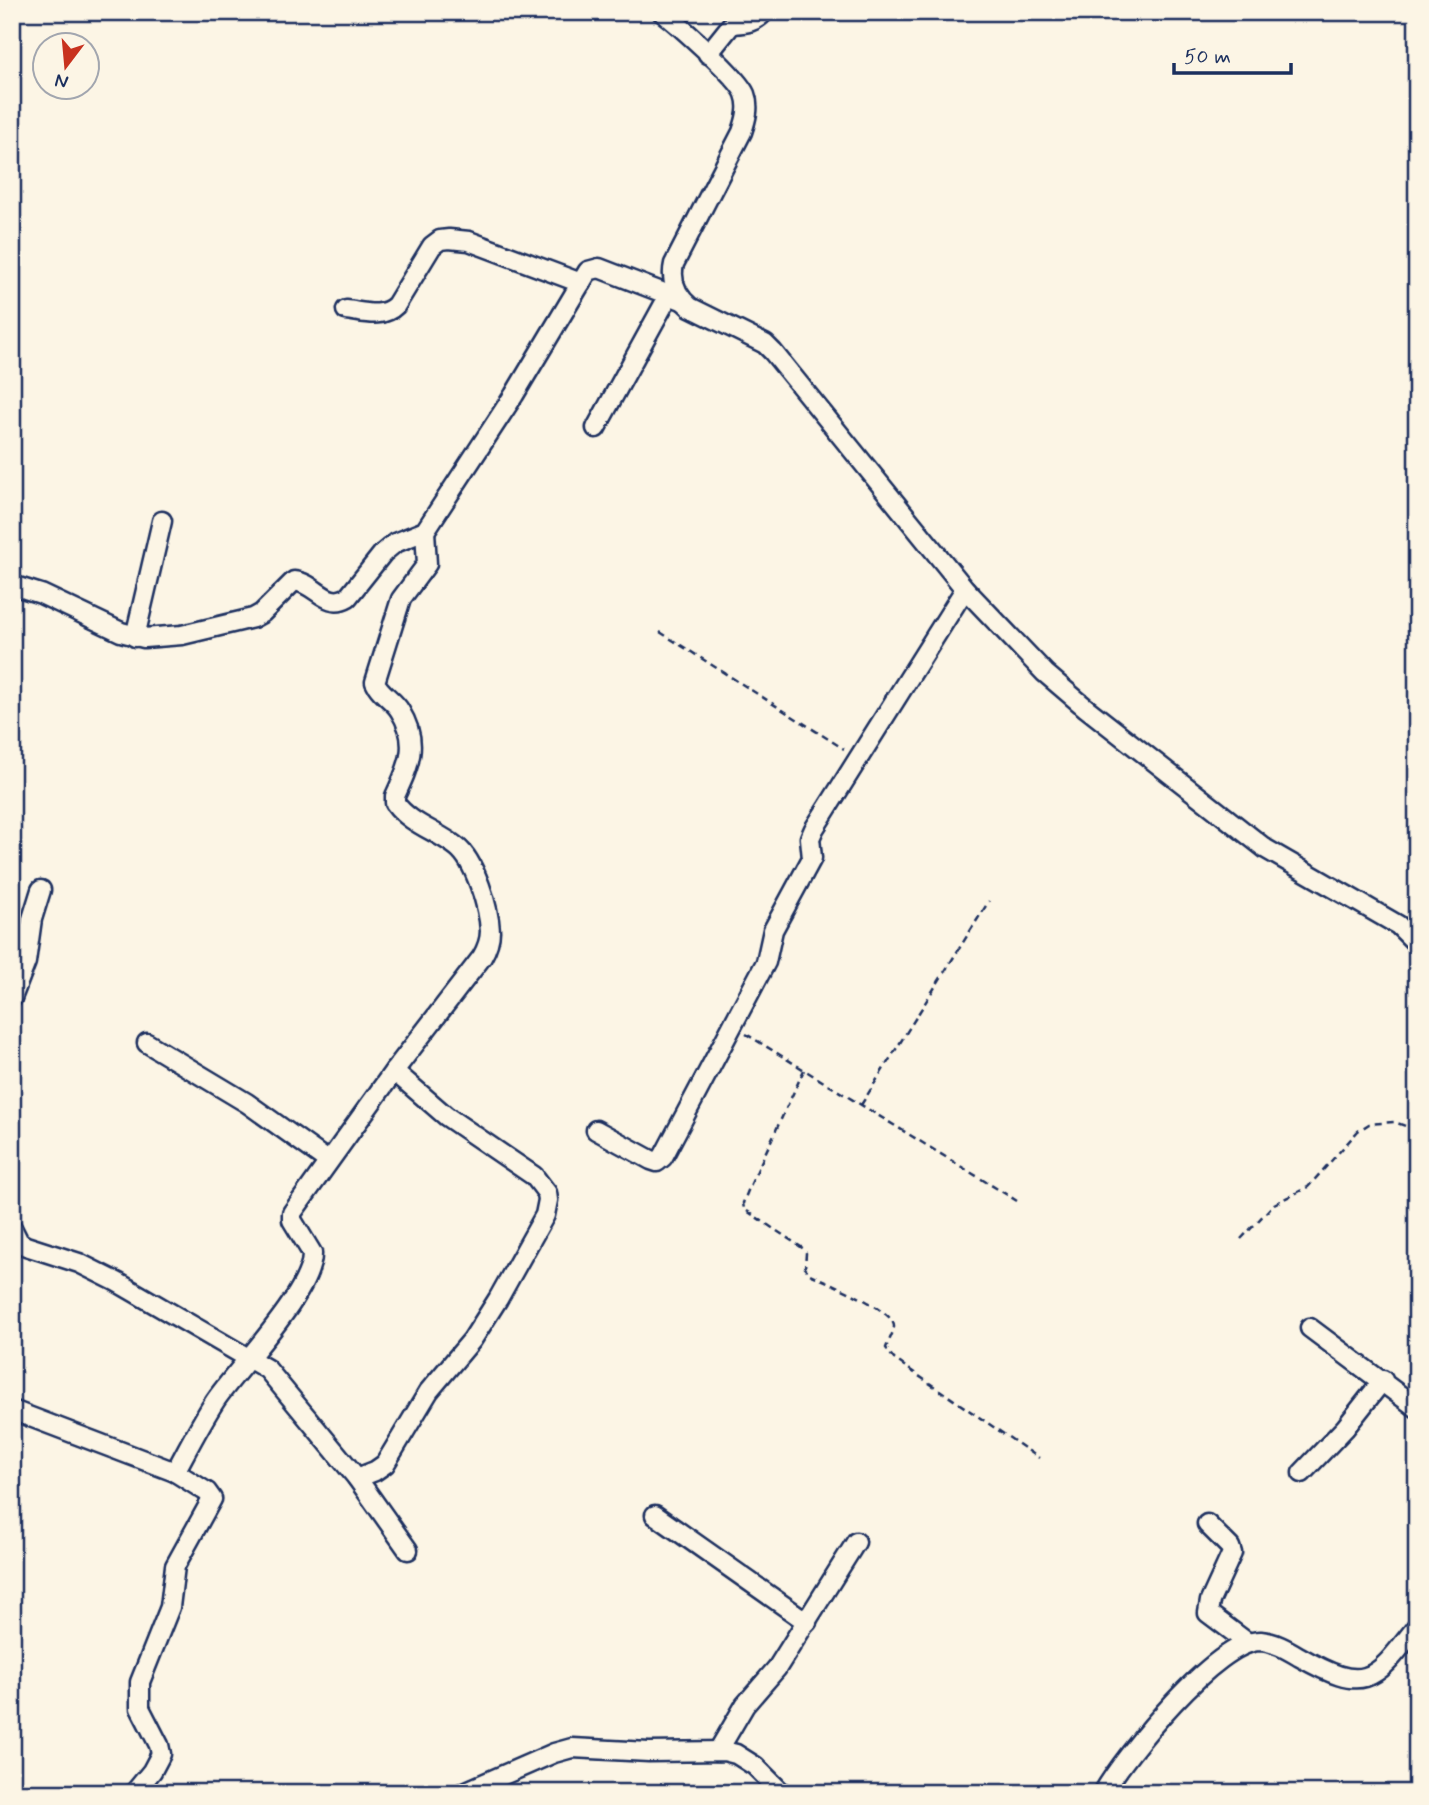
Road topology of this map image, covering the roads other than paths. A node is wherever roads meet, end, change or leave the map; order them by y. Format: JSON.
{"nodes":[{"id":1,"x":662,"y":12,"type":"edge"},
{"id":2,"x":764,"y":12,"type":"edge"},
{"id":3,"x":708,"y":54,"type":"junction"},
{"id":4,"x":581,"y":283,"type":"junction"},
{"id":5,"x":676,"y":298,"type":"junction"},
{"id":6,"x":346,"y":310,"type":"dead end"},
{"id":7,"x":596,"y":428,"type":"dead end"},
{"id":8,"x":162,"y":522,"type":"dead end"},
{"id":9,"x":425,"y":531,"type":"junction"},
{"id":10,"x":12,"y":585,"type":"edge"},
{"id":11,"x":965,"y":589,"type":"junction"},
{"id":12,"x":135,"y":637,"type":"junction"},
{"id":13,"x":41,"y":890,"type":"dead end"},
{"id":14,"x":1417,"y":944,"type":"edge"},
{"id":15,"x":12,"y":998,"type":"edge"},
{"id":16,"x":147,"y":1043,"type":"dead end"},
{"id":17,"x":394,"y":1071,"type":"junction"},
{"id":18,"x":596,"y":1130,"type":"dead end"},
{"id":19,"x":328,"y":1161,"type":"junction"},
{"id":20,"x":12,"y":1228,"type":"edge"},
{"id":21,"x":1310,"y":1328,"type":"dead end"},
{"id":22,"x":250,"y":1358,"type":"junction"},
{"id":23,"x":1383,"y":1381,"type":"junction"},
{"id":24,"x":1417,"y":1408,"type":"edge"},
{"id":25,"x":12,"y":1410,"type":"edge"},
{"id":26,"x":175,"y":1472,"type":"junction"},
{"id":27,"x":1303,"y":1473,"type":"dead end"},
{"id":28,"x":357,"y":1478,"type":"junction"},
{"id":29,"x":655,"y":1515,"type":"dead end"},
{"id":30,"x":1207,"y":1524,"type":"dead end"},
{"id":31,"x":856,"y":1542,"type":"dead end"},
{"id":32,"x":408,"y":1550,"type":"dead end"},
{"id":33,"x":807,"y":1622,"type":"junction"},
{"id":34,"x":1417,"y":1626,"type":"edge"},
{"id":35,"x":1248,"y":1643,"type":"junction"},
{"id":36,"x":718,"y":1751,"type":"junction"},
{"id":37,"x":467,"y":1792,"type":"edge"},
{"id":38,"x":134,"y":1793,"type":"edge"},
{"id":39,"x":782,"y":1793,"type":"edge"},
{"id":40,"x":1103,"y":1793,"type":"edge"}],
"edges":[{"from":1,"to":3,"type":"street"},
{"from":2,"to":3,"type":"street"},
{"from":3,"to":5,"type":"street"},
{"from":4,"to":5,"type":"street"},
{"from":4,"to":6,"type":"street"},
{"from":4,"to":9,"type":"street"},
{"from":5,"to":7,"type":"street"},
{"from":5,"to":11,"type":"street"},
{"from":8,"to":12,"type":"street"},
{"from":9,"to":12,"type":"street"},
{"from":9,"to":17,"type":"street"},
{"from":10,"to":12,"type":"street"},
{"from":11,"to":14,"type":"street"},
{"from":11,"to":18,"type":"street"},
{"from":13,"to":15,"type":"street"},
{"from":16,"to":19,"type":"street"},
{"from":17,"to":19,"type":"street"},
{"from":17,"to":28,"type":"street"},
{"from":19,"to":22,"type":"street"},
{"from":20,"to":22,"type":"street"},
{"from":21,"to":23,"type":"street"},
{"from":22,"to":26,"type":"street"},
{"from":22,"to":28,"type":"street"},
{"from":23,"to":24,"type":"street"},
{"from":23,"to":27,"type":"street"},
{"from":25,"to":26,"type":"street"},
{"from":26,"to":38,"type":"street"},
{"from":28,"to":32,"type":"street"},
{"from":29,"to":33,"type":"street"},
{"from":30,"to":35,"type":"street"},
{"from":31,"to":33,"type":"street"},
{"from":33,"to":36,"type":"street"},
{"from":34,"to":35,"type":"street"},
{"from":35,"to":40,"type":"street"},
{"from":36,"to":37,"type":"street"},
{"from":36,"to":39,"type":"street"}]}
